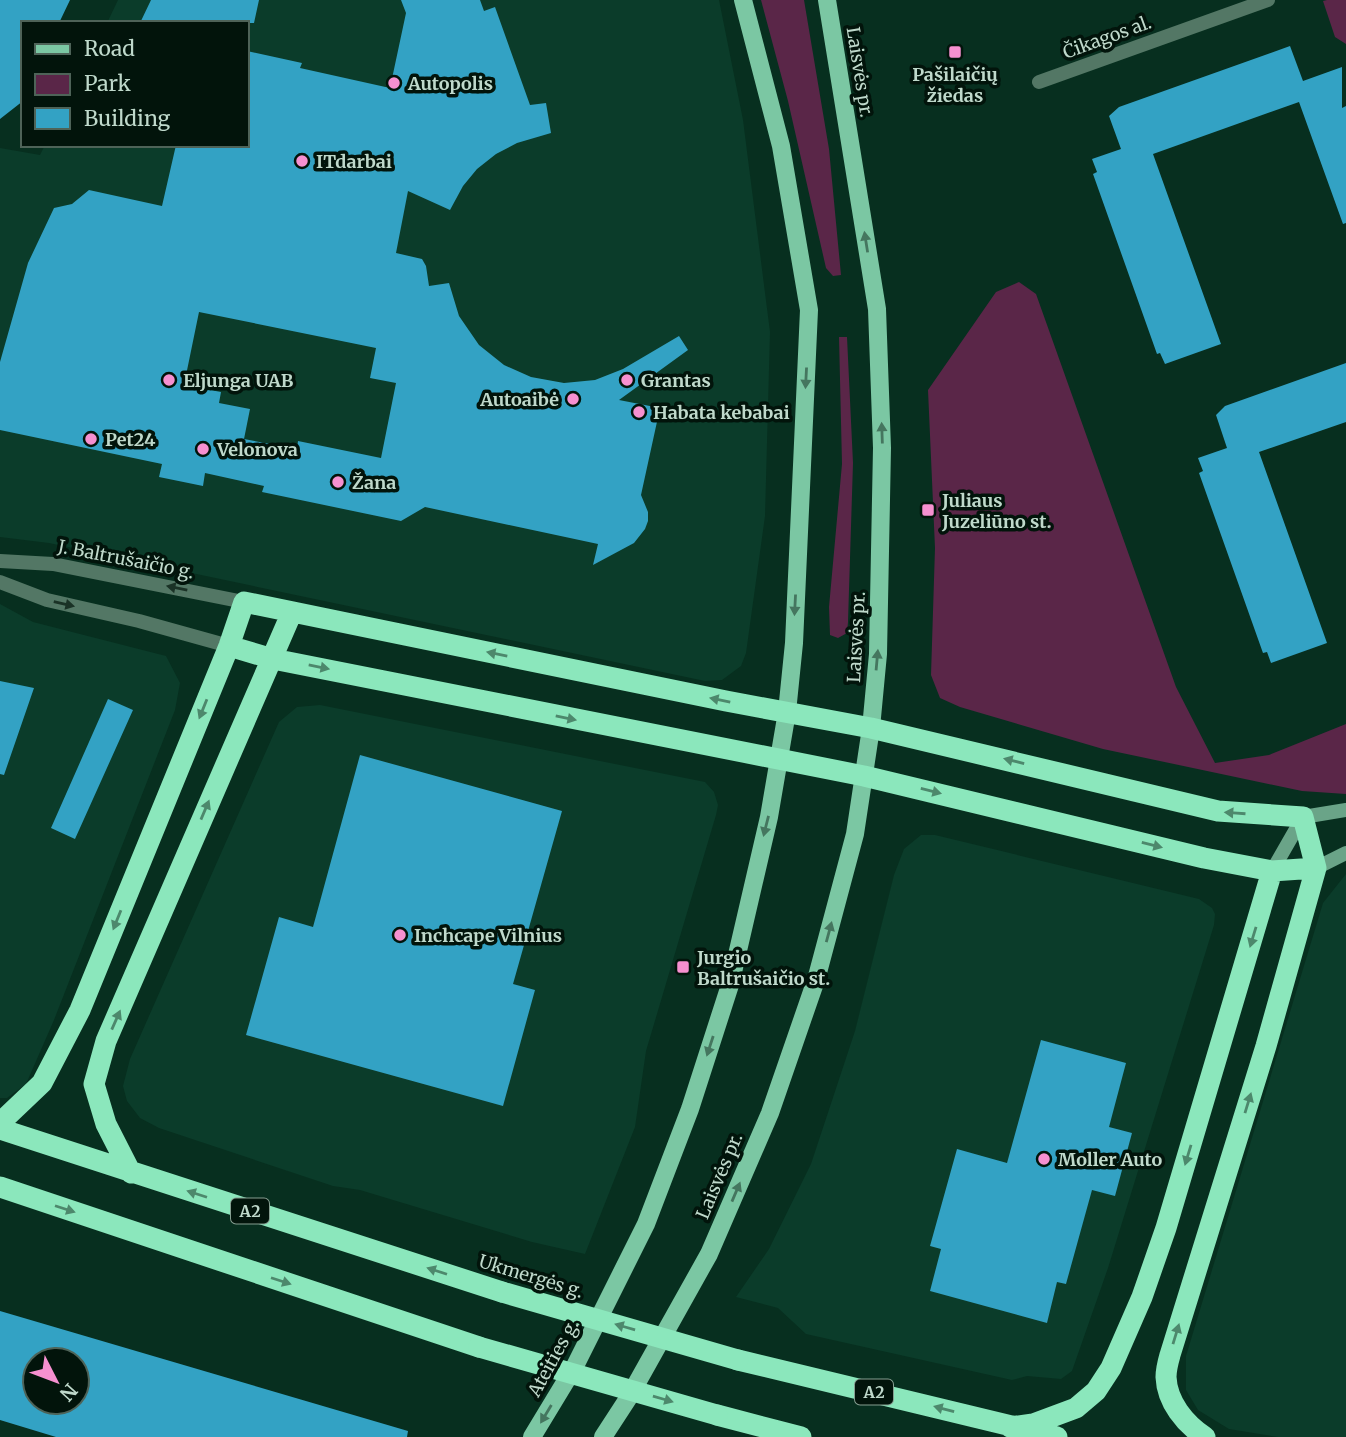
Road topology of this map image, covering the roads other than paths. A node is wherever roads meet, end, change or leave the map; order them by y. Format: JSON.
{"nodes":[{"id":1,"x":743,"y":0,"type":"edge"},
{"id":2,"x":827,"y":0,"type":"edge"},
{"id":3,"x":1268,"y":0,"type":"edge"},
{"id":4,"x":1038,"y":82,"type":"dead end"},
{"id":5,"x":0,"y":561,"type":"edge"},
{"id":6,"x":0,"y":582,"type":"edge"},
{"id":7,"x":244,"y":602,"type":"junction"},
{"id":8,"x":292,"y":612,"type":"junction"},
{"id":9,"x":229,"y":646,"type":"junction"},
{"id":10,"x":272,"y":659,"type":"junction"},
{"id":11,"x":787,"y":712,"type":"junction"},
{"id":12,"x":871,"y":728,"type":"junction"},
{"id":13,"x":779,"y":759,"type":"junction"},
{"id":14,"x":864,"y":776,"type":"junction"},
{"id":15,"x":1346,"y":810,"type":"edge"},
{"id":16,"x":1303,"y":817,"type":"junction"},
{"id":17,"x":1346,"y":853,"type":"edge"},
{"id":18,"x":1316,"y":868,"type":"junction"},
{"id":19,"x":1272,"y":872,"type":"junction"},
{"id":20,"x":0,"y":1123,"type":"edge"},
{"id":21,"x":0,"y":1129,"type":"edge"},
{"id":22,"x":131,"y":1173,"type":"junction"},
{"id":23,"x":0,"y":1187,"type":"edge"},
{"id":24,"x":1010,"y":1427,"type":"junction"},
{"id":25,"x":532,"y":1437,"type":"edge"},
{"id":26,"x":603,"y":1437,"type":"edge"},
{"id":27,"x":801,"y":1437,"type":"edge"},
{"id":28,"x":1057,"y":1437,"type":"edge"},
{"id":29,"x":1205,"y":1437,"type":"edge"}],
"edges":[{"from":1,"to":11,"type":"main road","one_way":true},
{"from":12,"to":2,"type":"main road","name":"Laisvės pr.","one_way":true},
{"from":3,"to":4,"type":"street","name":"Čikagos al."},
{"from":7,"to":5,"type":"street","name":"J. Baltrušaičio g.","one_way":true},
{"from":6,"to":9,"type":"street","one_way":true},
{"from":7,"to":8,"type":"highway"},
{"from":7,"to":9,"type":"highway"},
{"from":8,"to":10,"type":"highway"},
{"from":11,"to":8,"type":"highway","one_way":true},
{"from":9,"to":10,"type":"highway"},
{"from":9,"to":20,"type":"highway","one_way":true},
{"from":10,"to":13,"type":"highway","one_way":true},
{"from":22,"to":10,"type":"highway","one_way":true},
{"from":11,"to":12,"type":"highway"},
{"from":11,"to":13,"type":"main road"},
{"from":12,"to":14,"type":"main road","name":"Laisvės pr."},
{"from":16,"to":12,"type":"highway","one_way":true},
{"from":13,"to":14,"type":"highway"},
{"from":13,"to":25,"type":"main road","name":"Ateities g.","one_way":true},
{"from":14,"to":19,"type":"highway","one_way":true},
{"from":26,"to":14,"type":"main road","name":"Laisvės pr.","one_way":true},
{"from":15,"to":16,"type":"street"},
{"from":16,"to":18,"type":"highway"},
{"from":16,"to":19,"type":"street"},
{"from":17,"to":18,"type":"street"},
{"from":18,"to":19,"type":"highway"},
{"from":29,"to":18,"type":"highway","one_way":true},
{"from":19,"to":24,"type":"highway","one_way":true},
{"from":21,"to":22,"type":"highway","name":"Ukmergės g.","number":"A2"},
{"from":24,"to":22,"type":"highway","name":"Ukmergės g.","number":"A2","one_way":true,"bridge":true},
{"from":23,"to":27,"type":"highway","one_way":true,"bridge":true},
{"from":24,"to":28,"type":"highway","name":"Ukmergės g.","number":"A2"}]}
